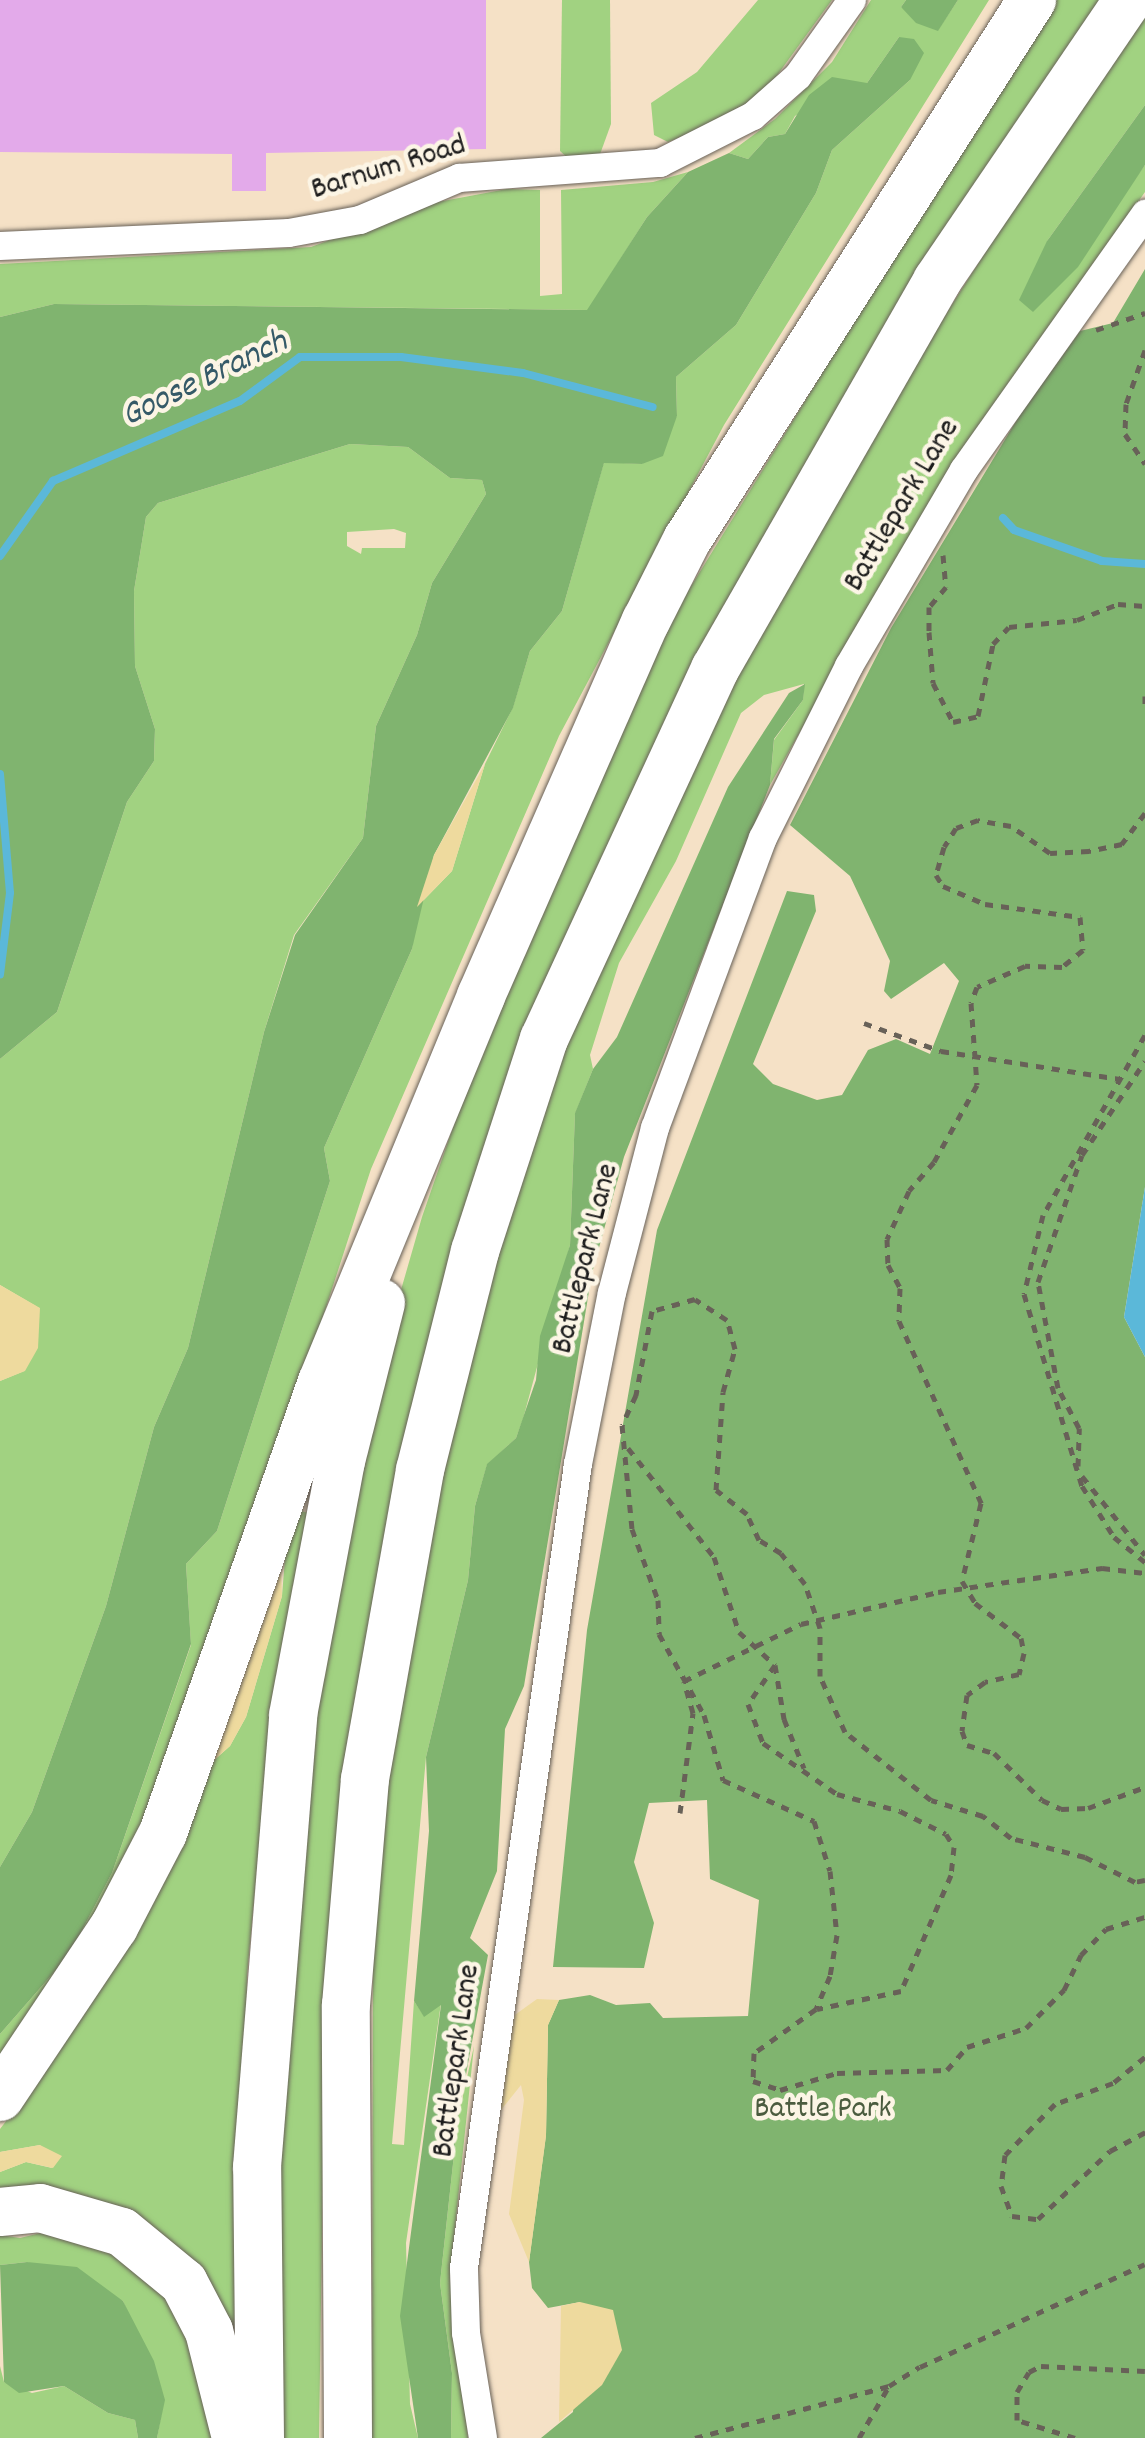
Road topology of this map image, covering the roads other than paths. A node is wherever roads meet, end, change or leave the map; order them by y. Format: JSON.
{"nodes":[{"id":1,"x":852,"y":0,"type":"edge"},
{"id":2,"x":1032,"y":0,"type":"edge"},
{"id":3,"x":1128,"y":0,"type":"edge"},
{"id":4,"x":1145,"y":214,"type":"edge"},
{"id":5,"x":0,"y":246,"type":"edge"},
{"id":6,"x":481,"y":996,"type":"junction"},
{"id":7,"x":0,"y":2097,"type":"edge"},
{"id":8,"x":0,"y":2212,"type":"edge"},
{"id":9,"x":236,"y":2438,"type":"edge"},
{"id":10,"x":260,"y":2438,"type":"edge"},
{"id":11,"x":348,"y":2438,"type":"edge"},
{"id":12,"x":483,"y":2438,"type":"edge"}],
"edges":[{"from":1,"to":5,"type":"street","name":"Barnum Road"},
{"from":2,"to":6,"type":"highway"},
{"from":3,"to":11,"type":"highway"},
{"from":4,"to":12,"type":"street","name":"Battlepark Lane"},
{"from":6,"to":7,"type":"highway"},
{"from":6,"to":10,"type":"highway"},
{"from":8,"to":9,"type":"highway"}]}
